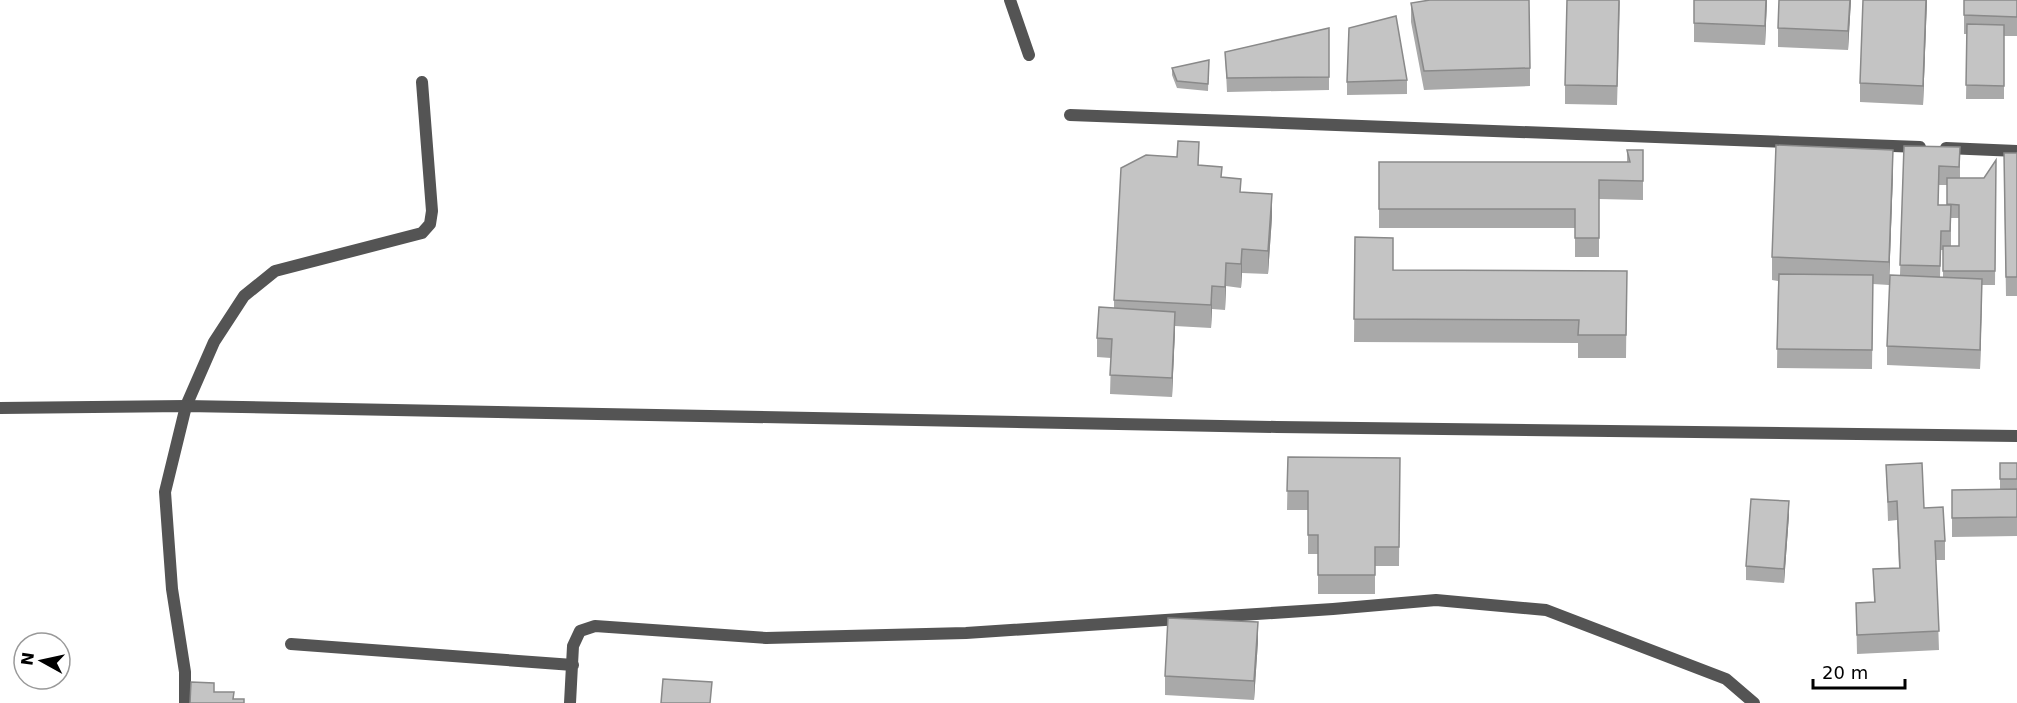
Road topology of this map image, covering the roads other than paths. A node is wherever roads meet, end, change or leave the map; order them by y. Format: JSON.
{"nodes":[{"id":1,"x":1010,"y":0,"type":"edge"},
{"id":2,"x":1029,"y":55,"type":"dead end"},
{"id":3,"x":422,"y":82,"type":"dead end"},
{"id":4,"x":1070,"y":115,"type":"dead end"},
{"id":5,"x":2017,"y":151,"type":"edge"},
{"id":6,"x":186,"y":406,"type":"junction"},
{"id":7,"x":0,"y":408,"type":"edge"},
{"id":8,"x":2017,"y":436,"type":"edge"},
{"id":9,"x":291,"y":644,"type":"dead end"},
{"id":10,"x":573,"y":665,"type":"junction"},
{"id":11,"x":185,"y":703,"type":"edge"},
{"id":12,"x":570,"y":703,"type":"edge"},
{"id":13,"x":1754,"y":703,"type":"edge"}],
"edges":[{"from":1,"to":2,"type":"street"},
{"from":3,"to":6,"type":"street"},
{"from":4,"to":5,"type":"street"},
{"from":6,"to":7,"type":"street"},
{"from":6,"to":8,"type":"street"},
{"from":6,"to":11,"type":"street"},
{"from":9,"to":10,"type":"street"},
{"from":10,"to":12,"type":"street"},
{"from":10,"to":13,"type":"street"}]}
